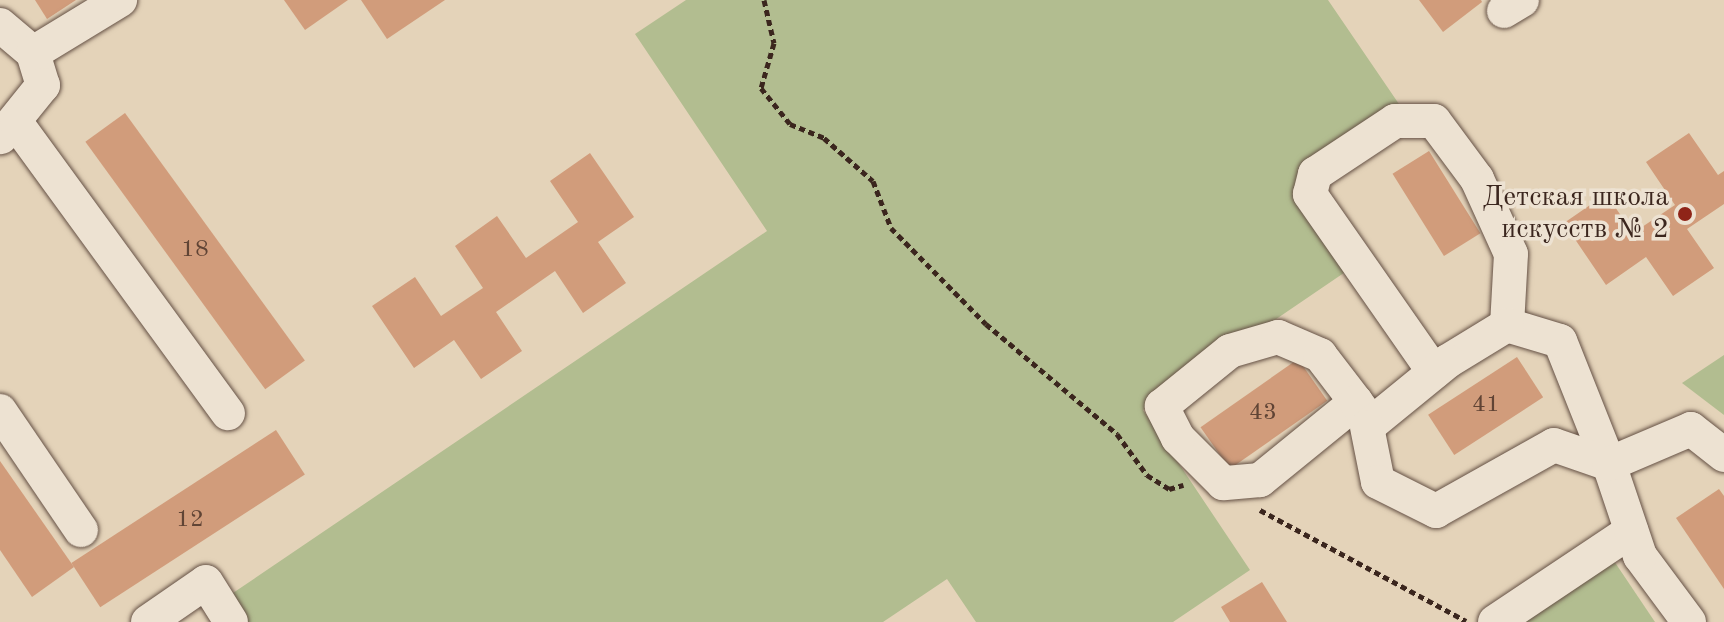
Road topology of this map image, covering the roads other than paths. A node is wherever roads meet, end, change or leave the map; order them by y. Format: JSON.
{"nodes":[{"id":1,"x":120,"y":0,"type":"edge"},
{"id":2,"x":0,"y":25,"type":"edge"},
{"id":3,"x":33,"y":53,"type":"junction"},
{"id":4,"x":8,"y":131,"type":"edge"},
{"id":5,"x":1507,"y":325,"type":"junction"},
{"id":6,"x":1434,"y":372,"type":"junction"},
{"id":7,"x":0,"y":411,"type":"edge"},
{"id":8,"x":228,"y":413,"type":"dead end"},
{"id":9,"x":1364,"y":413,"type":"junction"},
{"id":10,"x":1724,"y":455,"type":"edge"},
{"id":11,"x":1609,"y":464,"type":"junction"},
{"id":12,"x":81,"y":530,"type":"dead end"},
{"id":13,"x":1631,"y":531,"type":"junction"},
{"id":14,"x":148,"y":622,"type":"edge"},
{"id":15,"x":231,"y":622,"type":"edge"},
{"id":16,"x":1495,"y":622,"type":"edge"},
{"id":17,"x":1689,"y":622,"type":"edge"}],
"edges":[{"from":1,"to":3,"type":"lane"},
{"from":2,"to":3,"type":"lane"},
{"from":3,"to":4,"type":"lane"},
{"from":4,"to":8,"type":"lane"},
{"from":5,"to":6,"type":"lane"},
{"from":5,"to":6,"type":"lane"},
{"from":5,"to":11,"type":"lane"},
{"from":6,"to":9,"type":"lane"},
{"from":7,"to":12,"type":"lane"},
{"from":9,"to":9,"type":"lane"},
{"from":9,"to":11,"type":"lane"},
{"from":10,"to":11,"type":"lane"},
{"from":11,"to":13,"type":"lane"},
{"from":13,"to":16,"type":"lane"},
{"from":13,"to":17,"type":"lane"},
{"from":14,"to":15,"type":"lane"}]}
